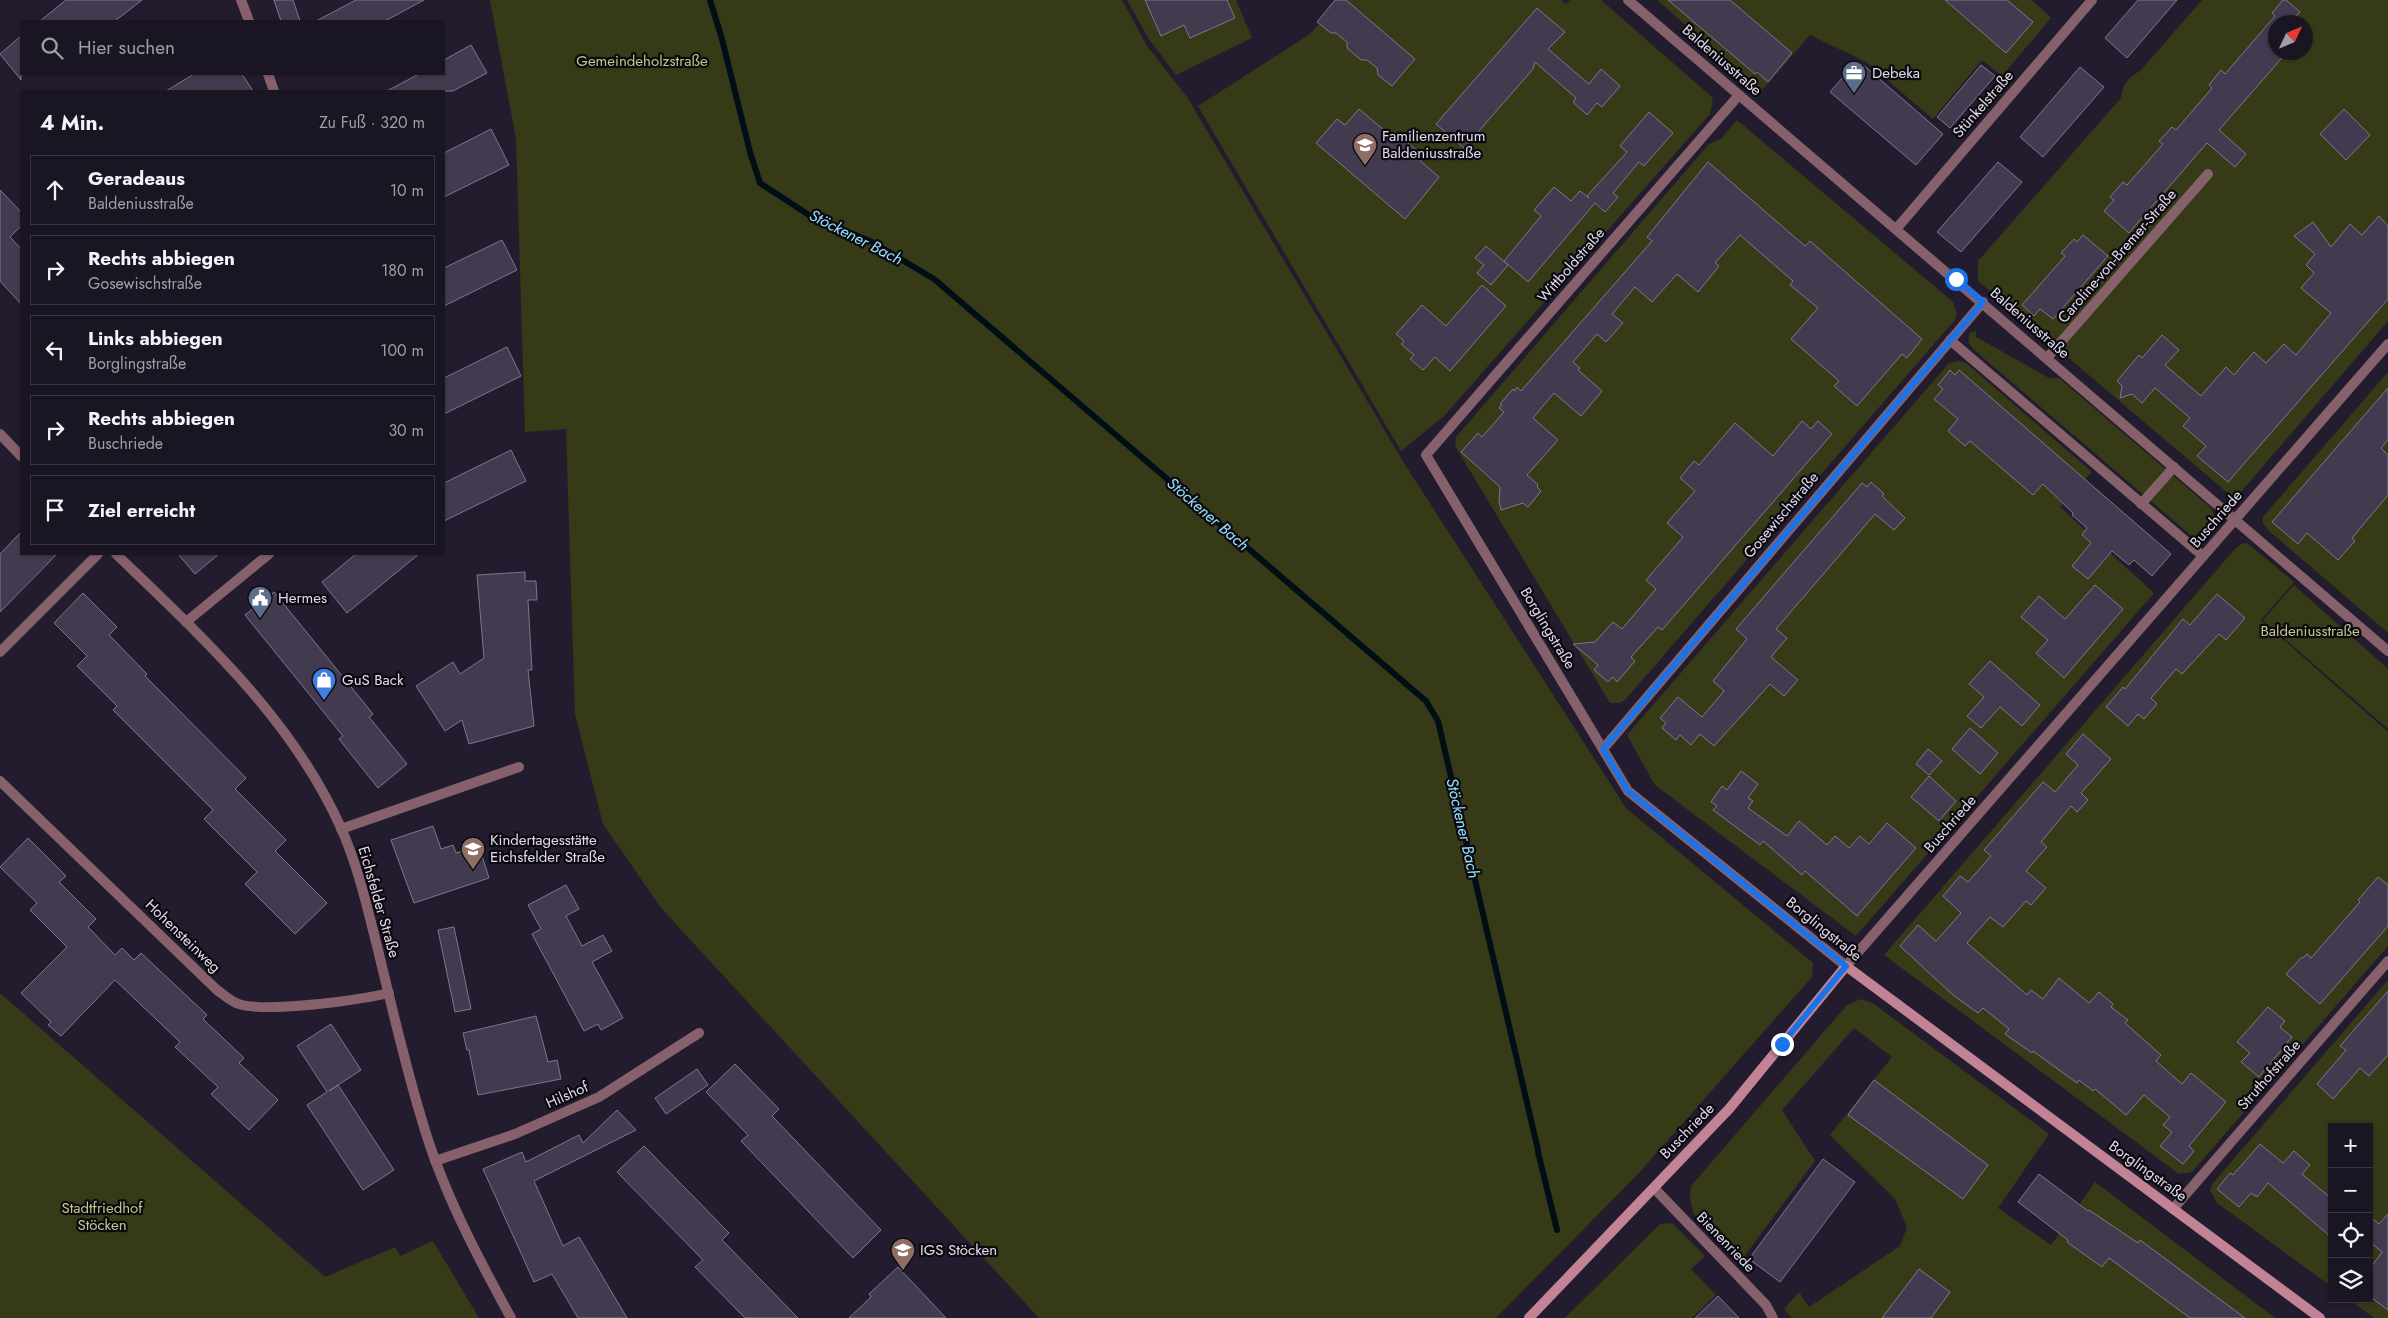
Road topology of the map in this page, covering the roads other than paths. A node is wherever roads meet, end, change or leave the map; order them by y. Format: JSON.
{"nodes":[{"id":1,"x":241,"y":0,"type":"edge"},
{"id":2,"x":1628,"y":0,"type":"edge"},
{"id":3,"x":2092,"y":0,"type":"edge"},
{"id":4,"x":249,"y":20,"type":"edge"},
{"id":5,"x":268,"y":75,"type":"edge"},
{"id":6,"x":274,"y":90,"type":"edge"},
{"id":7,"x":1738,"y":95,"type":"junction"},
{"id":8,"x":2208,"y":174,"type":"dead end"},
{"id":9,"x":1897,"y":228,"type":"junction"},
{"id":10,"x":1983,"y":302,"type":"junction"},
{"id":11,"x":1950,"y":340,"type":"junction"},
{"id":12,"x":2388,"y":344,"type":"edge"},
{"id":13,"x":2047,"y":358,"type":"junction"},
{"id":14,"x":0,"y":434,"type":"edge"},
{"id":15,"x":20,"y":455,"type":"edge"},
{"id":16,"x":1426,"y":455,"type":"joint"},
{"id":17,"x":2174,"y":467,"type":"junction"},
{"id":18,"x":2142,"y":504,"type":"junction"},
{"id":19,"x":2236,"y":520,"type":"junction"},
{"id":20,"x":97,"y":555,"type":"edge"},
{"id":21,"x":117,"y":555,"type":"edge"},
{"id":22,"x":268,"y":555,"type":"edge"},
{"id":23,"x":2203,"y":556,"type":"junction"},
{"id":24,"x":186,"y":622,"type":"junction"},
{"id":25,"x":2388,"y":651,"type":"edge"},
{"id":26,"x":0,"y":652,"type":"edge"},
{"id":27,"x":1603,"y":749,"type":"junction"},
{"id":28,"x":519,"y":767,"type":"dead end"},
{"id":29,"x":0,"y":781,"type":"edge"},
{"id":30,"x":341,"y":829,"type":"junction"},
{"id":31,"x":2388,"y":962,"type":"edge"},
{"id":32,"x":1846,"y":966,"type":"junction"},
{"id":33,"x":388,"y":993,"type":"junction"},
{"id":34,"x":699,"y":1034,"type":"dead end"},
{"id":35,"x":435,"y":1161,"type":"junction"},
{"id":36,"x":1654,"y":1188,"type":"junction"},
{"id":37,"x":2173,"y":1209,"type":"junction"},
{"id":38,"x":511,"y":1318,"type":"edge"},
{"id":39,"x":1529,"y":1318,"type":"edge"},
{"id":40,"x":1773,"y":1318,"type":"edge"},
{"id":41,"x":2320,"y":1318,"type":"edge"}],
"edges":[{"from":1,"to":4,"type":"street"},
{"from":2,"to":7,"type":"street","name":"Baldeniusstraße"},
{"from":3,"to":9,"type":"street","name":"Stünkelstraße"},
{"from":5,"to":6,"type":"street"},
{"from":7,"to":9,"type":"street","name":"Baldeniusstraße"},
{"from":7,"to":16,"type":"street","name":"Wittboldstraße"},
{"from":8,"to":13,"type":"street","name":"Caroline-von-Bremer-Straße"},
{"from":9,"to":10,"type":"street","name":"Baldeniusstraße"},
{"from":10,"to":11,"type":"street","name":"Gosewischstraße"},
{"from":10,"to":13,"type":"street","name":"Baldeniusstraße"},
{"from":11,"to":18,"type":"street"},
{"from":11,"to":27,"type":"street","name":"Gosewischstraße"},
{"from":12,"to":19,"type":"street","name":"Buschriede"},
{"from":13,"to":17,"type":"street","name":"Baldeniusstraße"},
{"from":14,"to":15,"type":"street"},
{"from":16,"to":27,"type":"street","name":"Borglingstraße"},
{"from":17,"to":18,"type":"street"},
{"from":17,"to":19,"type":"street","name":"Baldeniusstraße"},
{"from":18,"to":23,"type":"street"},
{"from":19,"to":23,"type":"street","name":"Buschriede"},
{"from":19,"to":25,"type":"street","name":"Baldeniusstraße"},
{"from":20,"to":26,"type":"street"},
{"from":21,"to":24,"type":"street","name":"Eichsfelder Straße"},
{"from":22,"to":24,"type":"street"},
{"from":23,"to":32,"type":"street","name":"Buschriede"},
{"from":24,"to":30,"type":"street","name":"Eichsfelder Straße"},
{"from":27,"to":32,"type":"street","name":"Borglingstraße"},
{"from":28,"to":30,"type":"street"},
{"from":29,"to":33,"type":"street","name":"Hohensteinweg"},
{"from":30,"to":33,"type":"street","name":"Eichsfelder Straße"},
{"from":31,"to":37,"type":"street","name":"Struthofstraße"},
{"from":32,"to":36,"type":"street","name":"Buschriede"},
{"from":32,"to":37,"type":"street","name":"Borglingstraße"},
{"from":33,"to":35,"type":"street","name":"Eichsfelder Straße"},
{"from":34,"to":35,"type":"street","name":"Hilshof"},
{"from":35,"to":38,"type":"street","name":"Eichsfelder Straße"},
{"from":36,"to":39,"type":"street","name":"Buschriede"},
{"from":36,"to":40,"type":"street","name":"Bienenriede"},
{"from":37,"to":41,"type":"street","name":"Borglingstraße"}]}
